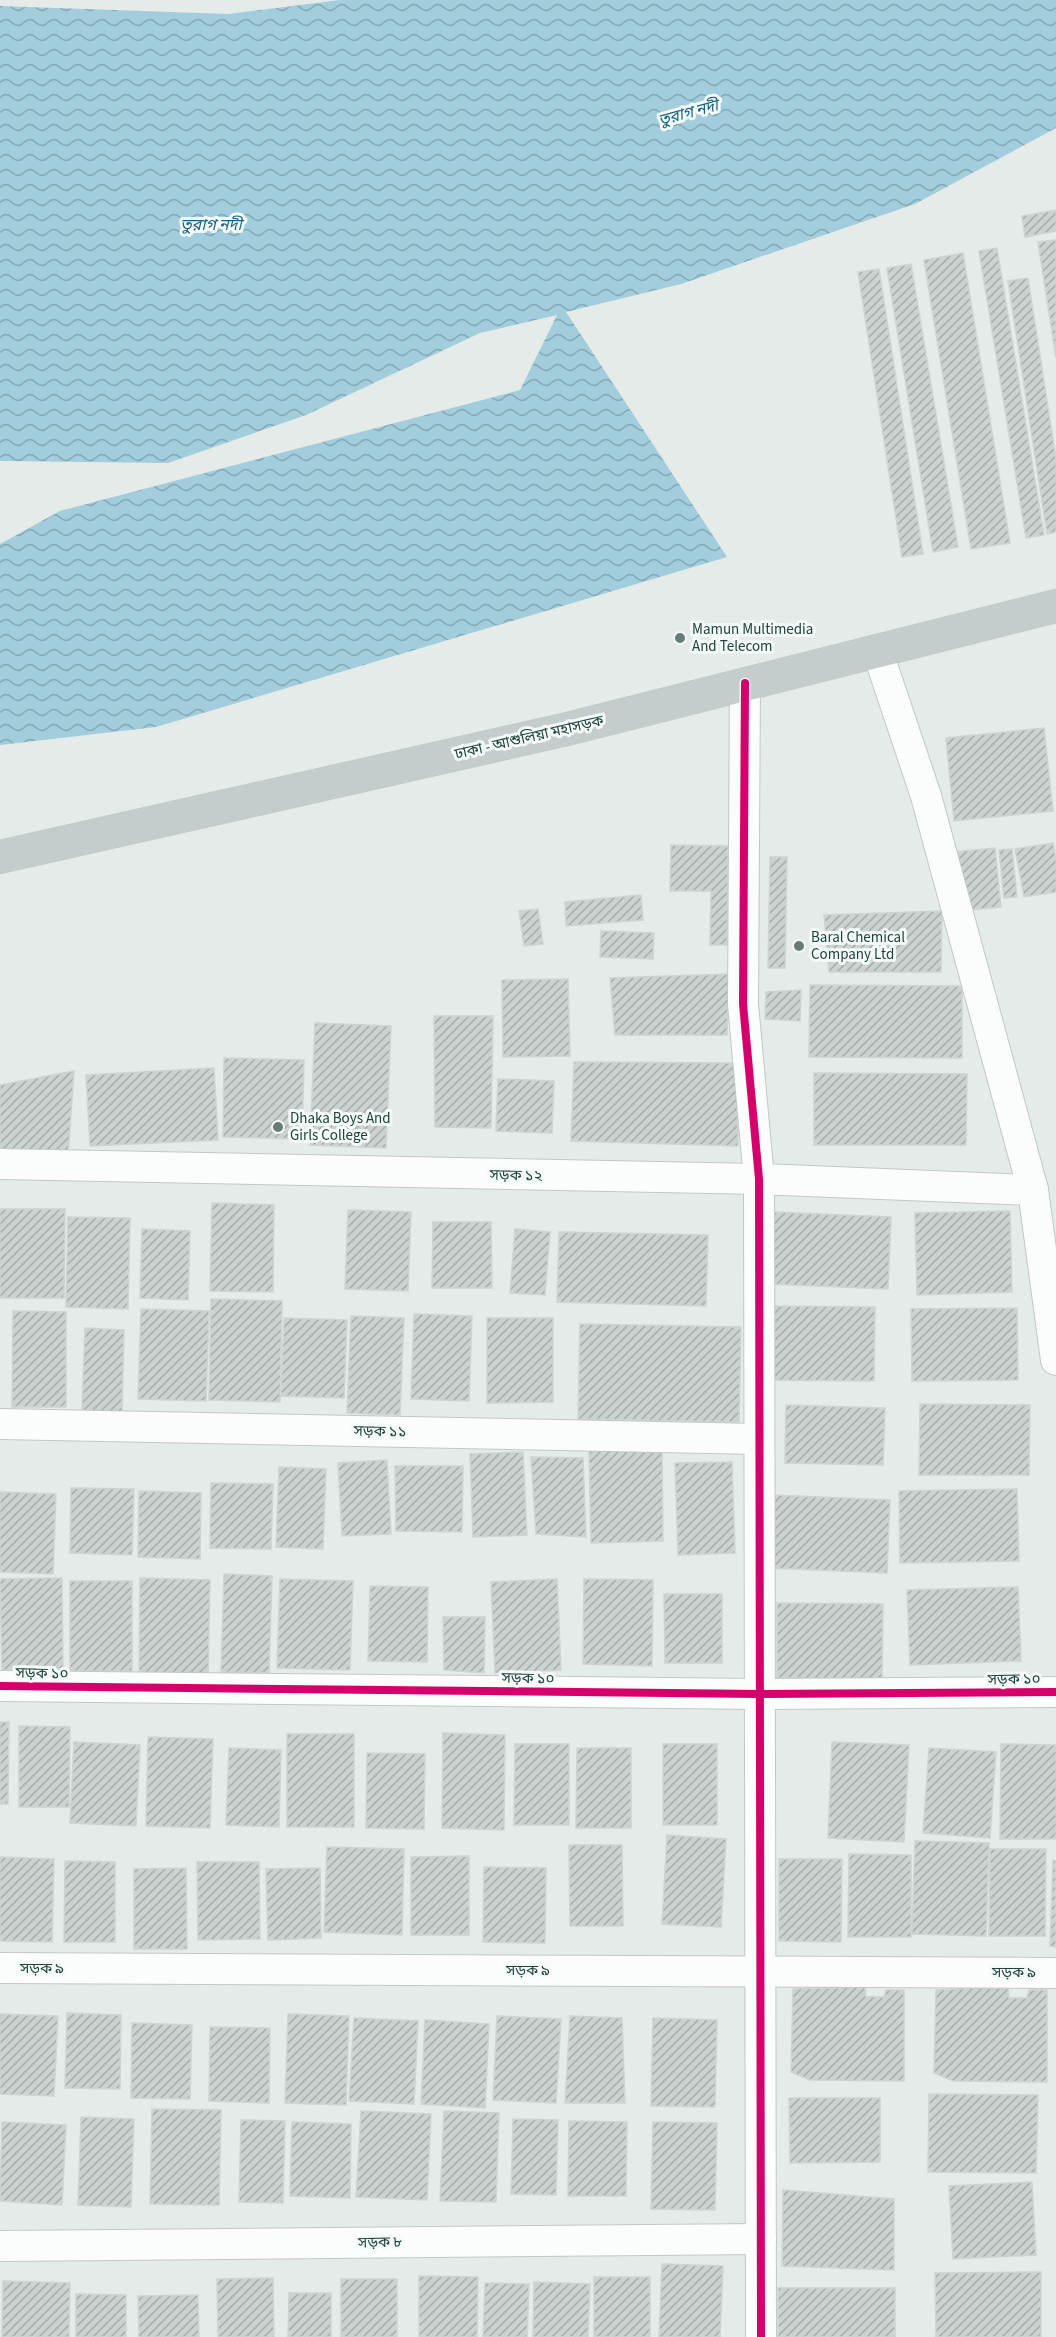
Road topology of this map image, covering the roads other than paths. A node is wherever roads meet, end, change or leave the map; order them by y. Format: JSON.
{"nodes":[{"id":1,"x":1056,"y":606,"type":"edge"},
{"id":2,"x":1056,"y":624,"type":"edge"},
{"id":3,"x":877,"y":650,"type":"junction"},
{"id":4,"x":745,"y":683,"type":"junction"},
{"id":5,"x":0,"y":857,"type":"edge"},
{"id":6,"x":0,"y":1164,"type":"edge"},
{"id":7,"x":759,"y":1179,"type":"junction"},
{"id":8,"x":1033,"y":1190,"type":"junction"},
{"id":9,"x":1056,"y":1360,"type":"edge"},
{"id":10,"x":0,"y":1424,"type":"edge"},
{"id":11,"x":759,"y":1438,"type":"junction"},
{"id":12,"x":0,"y":1686,"type":"edge"},
{"id":13,"x":1056,"y":1692,"type":"edge"},
{"id":14,"x":760,"y":1695,"type":"junction"},
{"id":15,"x":0,"y":1968,"type":"edge"},
{"id":16,"x":760,"y":1971,"type":"junction"},
{"id":17,"x":1056,"y":1973,"type":"edge"},
{"id":18,"x":761,"y":2239,"type":"junction"},
{"id":19,"x":0,"y":2246,"type":"edge"},
{"id":20,"x":761,"y":2337,"type":"edge"}],
"edges":[{"from":1,"to":3,"type":"highway","name":"ঢাকা - আশুলিয়া মহাসড়ক"},
{"from":2,"to":3,"type":"highway"},
{"from":3,"to":4,"type":"highway","name":"ঢাকা - আশুলিয়া মহাসড়ক"},
{"from":3,"to":8,"type":"street"},
{"from":4,"to":5,"type":"highway","name":"ঢাকা - আশুলিয়া মহাসড়ক"},
{"from":4,"to":7,"type":"street"},
{"from":6,"to":7,"type":"street","name":"সড়ক ১২"},
{"from":7,"to":8,"type":"street","name":"সড়ক ১২"},
{"from":7,"to":11,"type":"street"},
{"from":8,"to":9,"type":"street"},
{"from":10,"to":11,"type":"street","name":"সড়ক ১১"},
{"from":11,"to":14,"type":"street"},
{"from":12,"to":14,"type":"street","name":"সড়ক ১০"},
{"from":13,"to":14,"type":"street","name":"সড়ক ১০"},
{"from":14,"to":16,"type":"street"},
{"from":15,"to":16,"type":"street","name":"সড়ক ৯"},
{"from":16,"to":17,"type":"street","name":"সড়ক ৯"},
{"from":16,"to":18,"type":"street"},
{"from":18,"to":19,"type":"street","name":"সড়ক ৮"},
{"from":18,"to":20,"type":"street"}]}
